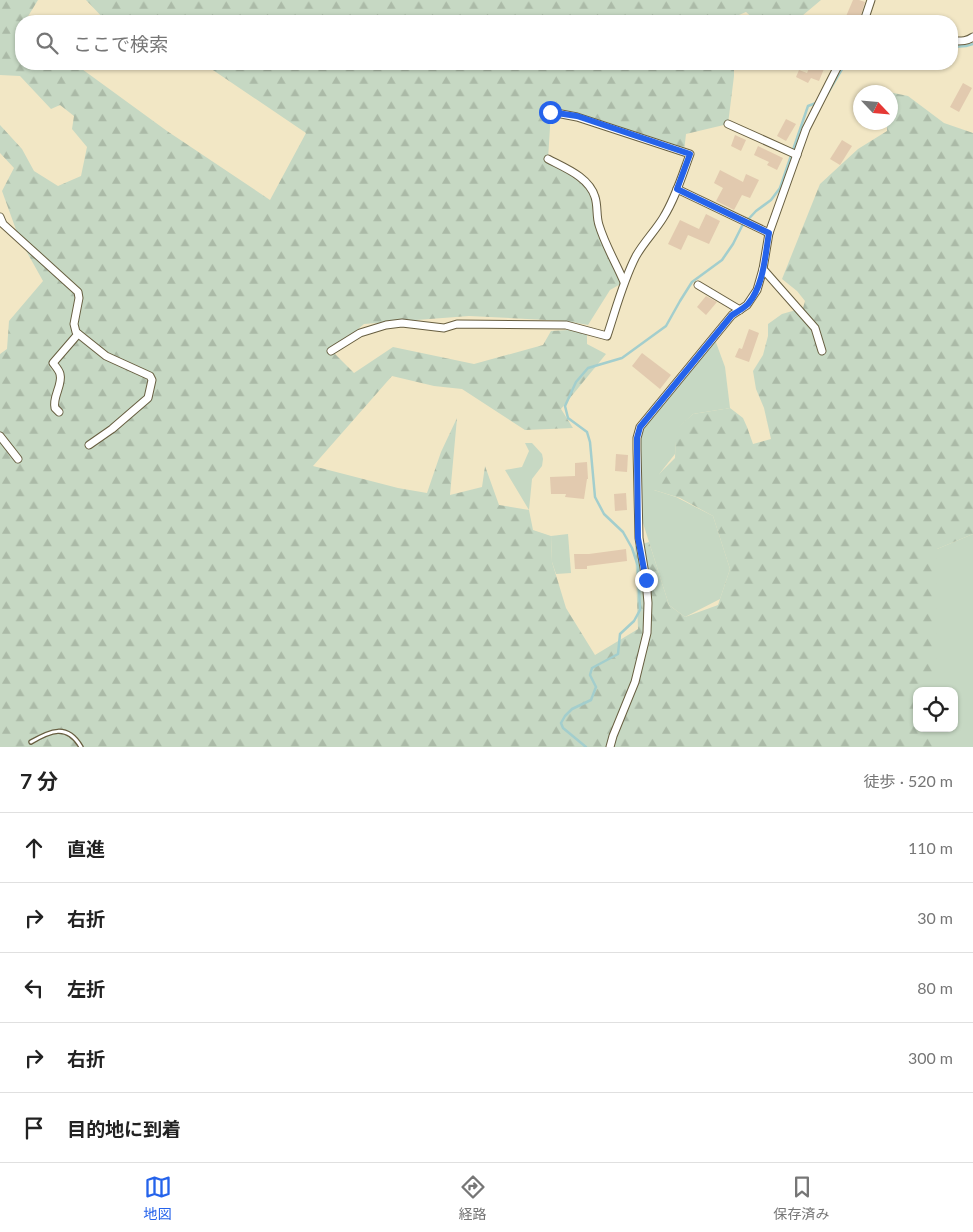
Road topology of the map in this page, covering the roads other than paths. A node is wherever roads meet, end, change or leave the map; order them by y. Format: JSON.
{"nodes":[{"id":1,"x":871,"y":0,"type":"edge"},
{"id":2,"x":866,"y":15,"type":"edge"},
{"id":3,"x":973,"y":37,"type":"edge"},
{"id":4,"x":958,"y":42,"type":"edge"},
{"id":5,"x":836,"y":70,"type":"edge"},
{"id":6,"x":550,"y":112,"type":"dead end"},
{"id":7,"x":728,"y":124,"type":"dead end"},
{"id":8,"x":797,"y":155,"type":"junction"},
{"id":9,"x":548,"y":159,"type":"dead end"},
{"id":10,"x":677,"y":189,"type":"junction"},
{"id":11,"x":0,"y":217,"type":"edge"},
{"id":12,"x":769,"y":233,"type":"junction"},
{"id":13,"x":762,"y":269,"type":"junction"},
{"id":14,"x":624,"y":282,"type":"junction"},
{"id":15,"x":698,"y":285,"type":"dead end"},
{"id":16,"x":740,"y":310,"type":"junction"},
{"id":17,"x":78,"y":334,"type":"junction"},
{"id":18,"x":331,"y":351,"type":"dead end"},
{"id":19,"x":822,"y":352,"type":"dead end"},
{"id":20,"x":59,"y":412,"type":"dead end"},
{"id":21,"x":0,"y":436,"type":"edge"},
{"id":22,"x":88,"y":445,"type":"dead end"},
{"id":23,"x":18,"y":459,"type":"dead end"},
{"id":24,"x":31,"y":742,"type":"dead end"},
{"id":25,"x":81,"y":747,"type":"edge"},
{"id":26,"x":610,"y":747,"type":"edge"}],
"edges":[{"from":1,"to":2,"type":"street"},
{"from":3,"to":4,"type":"street"},
{"from":5,"to":8,"type":"street"},
{"from":6,"to":10,"type":"street"},
{"from":7,"to":8,"type":"street"},
{"from":8,"to":12,"type":"street"},
{"from":9,"to":14,"type":"street"},
{"from":10,"to":12,"type":"street"},
{"from":10,"to":14,"type":"street"},
{"from":11,"to":17,"type":"street"},
{"from":12,"to":13,"type":"street"},
{"from":13,"to":16,"type":"street"},
{"from":13,"to":19,"type":"street"},
{"from":14,"to":18,"type":"street"},
{"from":15,"to":16,"type":"street"},
{"from":16,"to":26,"type":"street"},
{"from":17,"to":20,"type":"street"},
{"from":17,"to":22,"type":"street"},
{"from":21,"to":23,"type":"street"},
{"from":24,"to":25,"type":"lane"}]}
